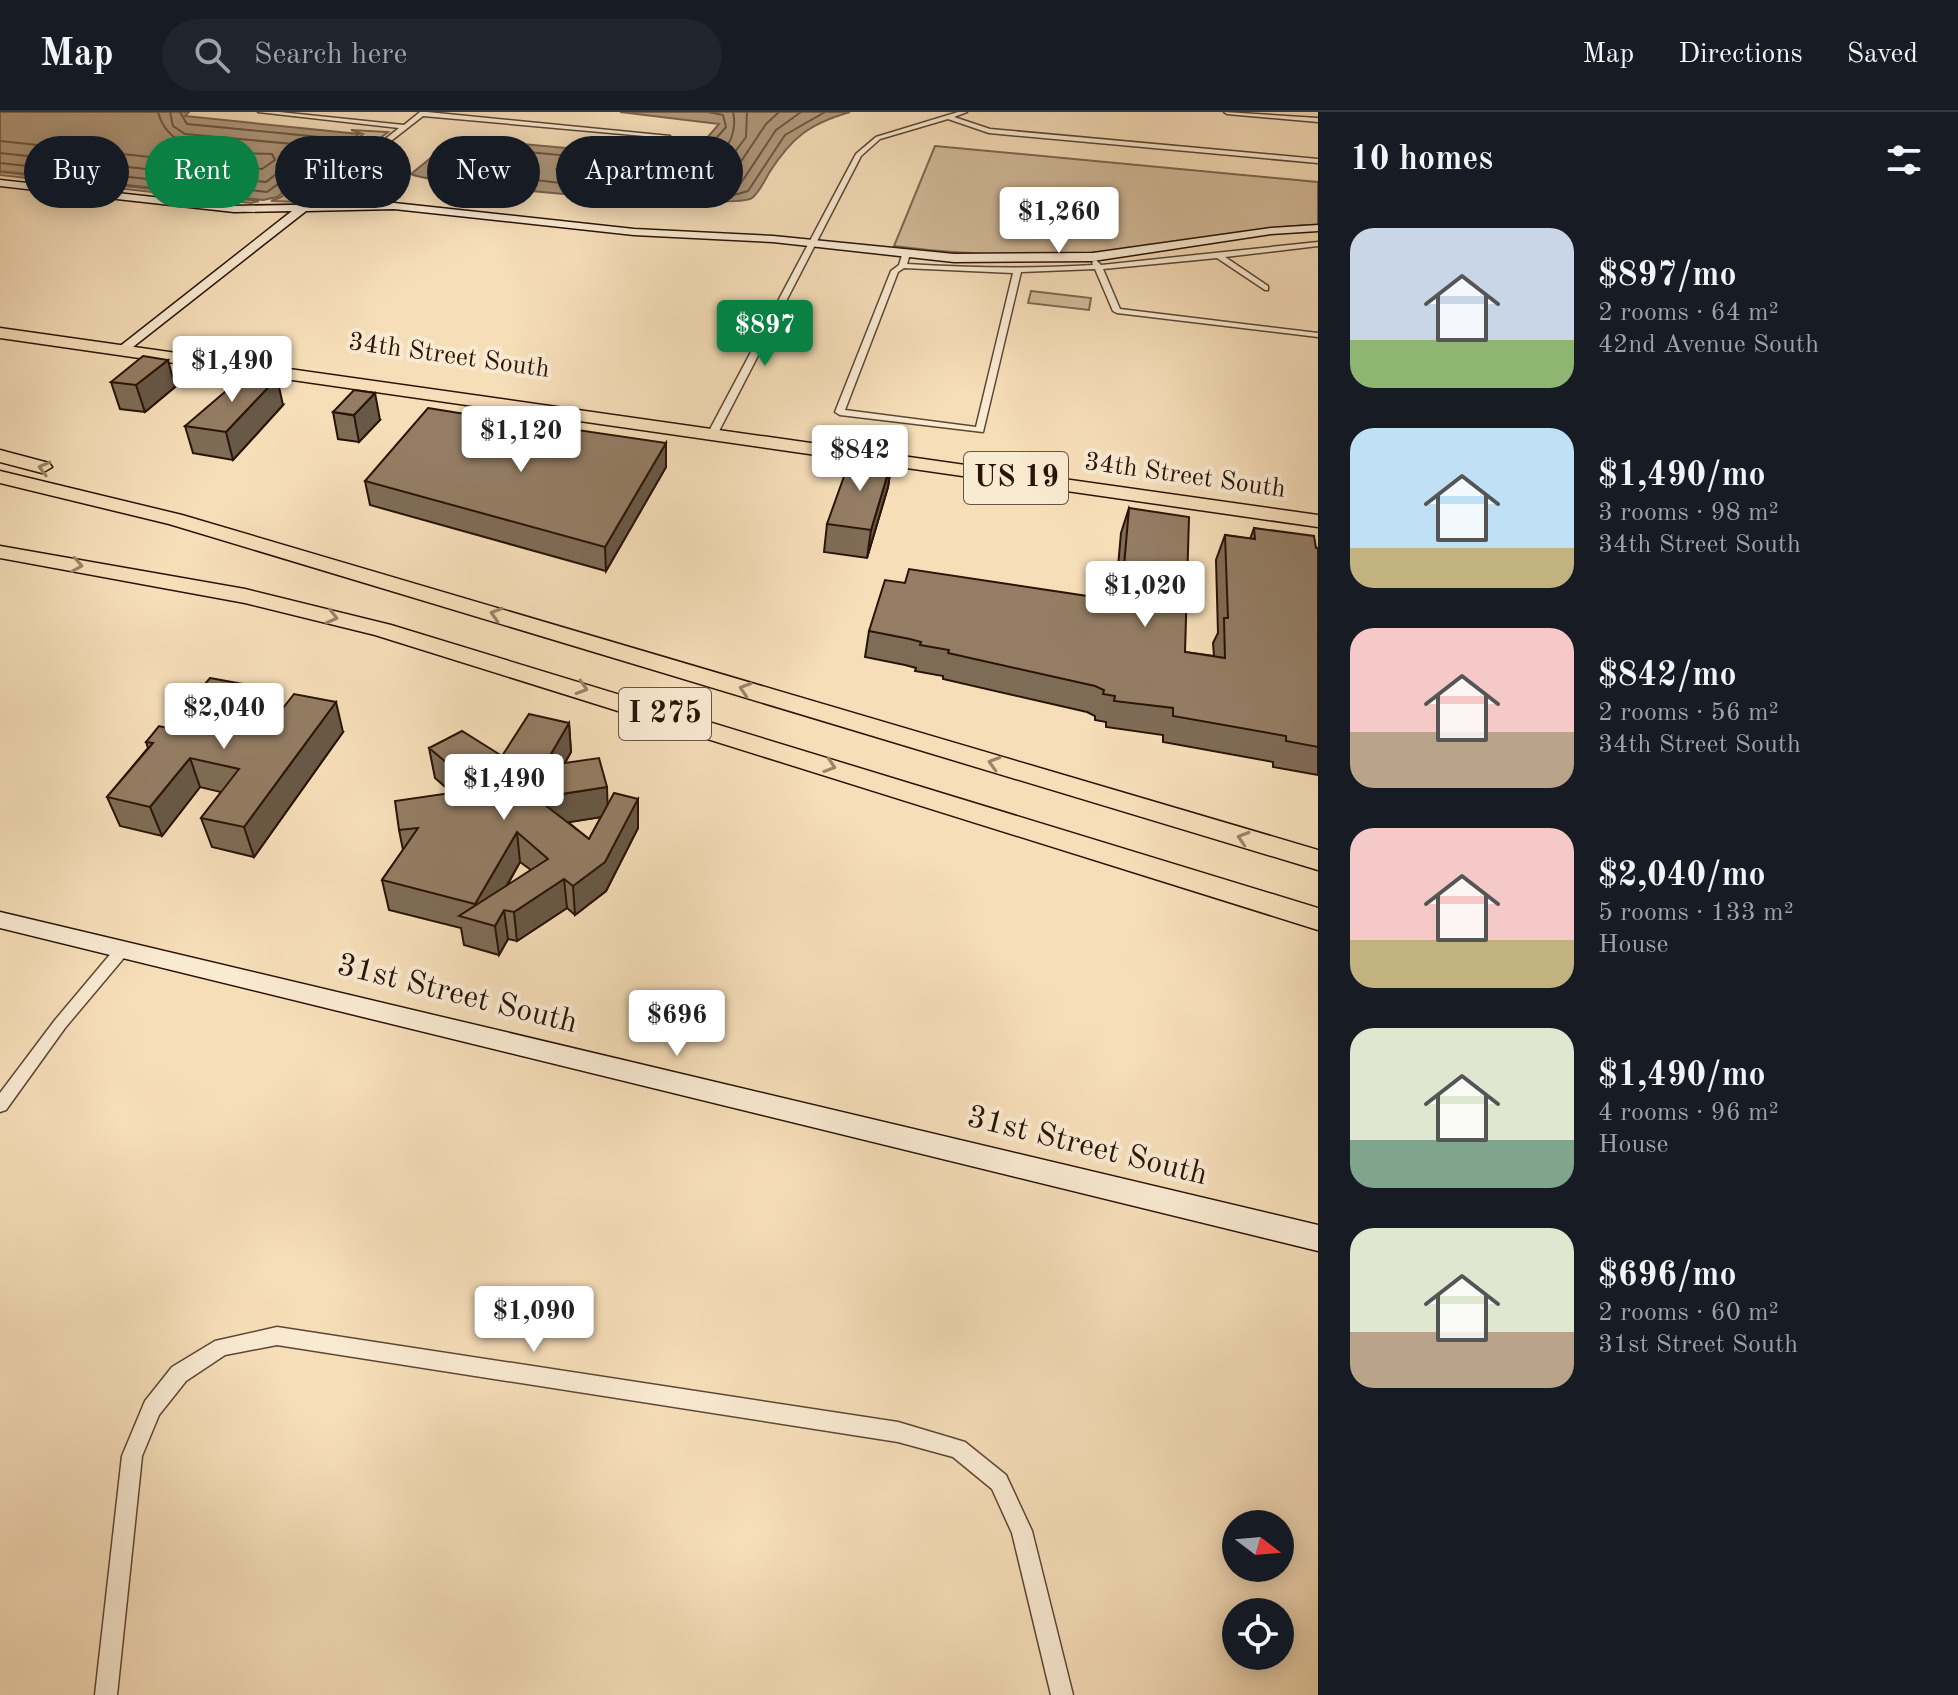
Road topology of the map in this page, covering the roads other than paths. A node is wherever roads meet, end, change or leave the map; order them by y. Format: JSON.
{"nodes":[{"id":1,"x":262,"y":112,"type":"edge"},
{"id":2,"x":964,"y":112,"type":"edge"},
{"id":3,"x":1227,"y":112,"type":"edge"},
{"id":4,"x":423,"y":113,"type":"edge"},
{"id":5,"x":949,"y":117,"type":"junction"},
{"id":6,"x":1318,"y":120,"type":"edge"},
{"id":7,"x":405,"y":127,"type":"junction"},
{"id":8,"x":394,"y":136,"type":"edge"},
{"id":9,"x":667,"y":136,"type":"dead end"},
{"id":10,"x":1318,"y":161,"type":"edge"},
{"id":11,"x":0,"y":183,"type":"edge"},
{"id":12,"x":275,"y":207,"type":"edge"},
{"id":13,"x":302,"y":208,"type":"edge"},
{"id":14,"x":411,"y":208,"type":"edge"},
{"id":15,"x":1318,"y":228,"type":"edge"},
{"id":16,"x":811,"y":243,"type":"junction"},
{"id":17,"x":1318,"y":244,"type":"edge"},
{"id":18,"x":1218,"y":256,"type":"junction"},
{"id":19,"x":1093,"y":257,"type":"junction"},
{"id":20,"x":905,"y":260,"type":"junction"},
{"id":21,"x":1101,"y":270,"type":"junction"},
{"id":22,"x":1017,"y":271,"type":"junction"},
{"id":23,"x":1265,"y":288,"type":"dead end"},
{"id":24,"x":0,"y":320,"type":"edge"},
{"id":25,"x":0,"y":333,"type":"edge"},
{"id":26,"x":1318,"y":335,"type":"edge"},
{"id":27,"x":131,"y":344,"type":"junction"},
{"id":28,"x":406,"y":383,"type":"junction"},
{"id":29,"x":717,"y":427,"type":"junction"},
{"id":30,"x":0,"y":456,"type":"edge"},
{"id":31,"x":0,"y":477,"type":"edge"},
{"id":32,"x":1204,"y":497,"type":"junction"},
{"id":33,"x":1317,"y":510,"type":"edge"},
{"id":34,"x":250,"y":541,"type":"junction"},
{"id":35,"x":0,"y":552,"type":"edge"},
{"id":36,"x":1318,"y":860,"type":"edge"},
{"id":37,"x":1318,"y":919,"type":"edge"},
{"id":38,"x":0,"y":920,"type":"edge"},
{"id":39,"x":123,"y":949,"type":"junction"},
{"id":40,"x":0,"y":1105,"type":"edge"},
{"id":41,"x":1317,"y":1242,"type":"edge"},
{"id":42,"x":106,"y":1695,"type":"edge"},
{"id":43,"x":1062,"y":1695,"type":"edge"}],
"edges":[{"from":1,"to":7,"type":"street"},
{"from":2,"to":5,"type":"street"},
{"from":3,"to":6,"type":"street"},
{"from":4,"to":7,"type":"street"},
{"from":4,"to":9,"type":"street"},
{"from":5,"to":10,"type":"street"},
{"from":5,"to":16,"type":"street"},
{"from":7,"to":8,"type":"street"},
{"from":11,"to":12,"type":"street"},
{"from":13,"to":27,"type":"street"},
{"from":14,"to":16,"type":"street"},
{"from":15,"to":19,"type":"street"},
{"from":16,"to":20,"type":"street"},
{"from":16,"to":29,"type":"street"},
{"from":17,"to":18,"type":"street"},
{"from":18,"to":21,"type":"street"},
{"from":18,"to":23,"type":"street"},
{"from":19,"to":20,"type":"street"},
{"from":19,"to":21,"type":"street"},
{"from":20,"to":22,"type":"street"},
{"from":20,"to":22,"type":"street"},
{"from":21,"to":22,"type":"street"},
{"from":21,"to":26,"type":"street"},
{"from":24,"to":27,"type":"highway","name":"34th Street South","number":"US 19"},
{"from":25,"to":27,"type":"highway","name":"34th Street South","number":"US 19"},
{"from":27,"to":28,"type":"highway","name":"34th Street South","number":"US 19"},
{"from":27,"to":28,"type":"highway","name":"34th Street South","number":"US 19"},
{"from":28,"to":29,"type":"highway","name":"34th Street South","number":"US 19"},
{"from":28,"to":29,"type":"highway","name":"34th Street South","number":"US 19"},
{"from":29,"to":32,"type":"highway","name":"34th Street South","number":"US 19"},
{"from":29,"to":32,"type":"highway","name":"34th Street South","number":"US 19"},
{"from":34,"to":30,"type":"highway","one_way":true},
{"from":31,"to":34,"type":"highway","number":"I 275"},
{"from":32,"to":33,"type":"highway"},
{"from":36,"to":34,"type":"highway","number":"I 275","one_way":true},
{"from":35,"to":37,"type":"highway","number":"I 275","one_way":true},
{"from":38,"to":39,"type":"street","name":"31st Street South"},
{"from":39,"to":40,"type":"street"},
{"from":39,"to":41,"type":"street","name":"31st Street South"},
{"from":42,"to":43,"type":"street"}]}
